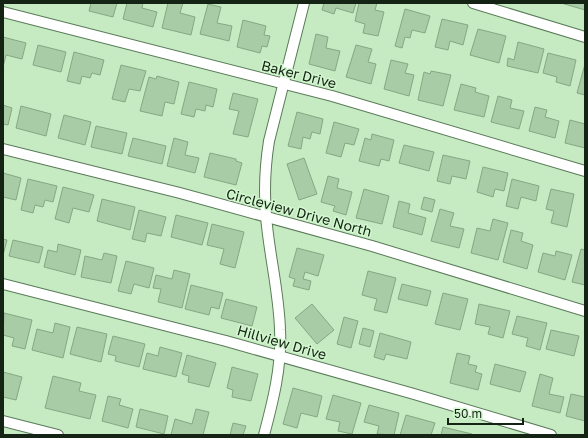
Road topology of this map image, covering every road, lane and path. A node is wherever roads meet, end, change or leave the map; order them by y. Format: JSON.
{"nodes":[{"id":1,"x":304,"y":3,"type":"edge"},
{"id":2,"x":473,"y":3,"type":"edge"},
{"id":3,"x":3,"y":12,"type":"edge"},
{"id":4,"x":585,"y":37,"type":"edge"},
{"id":5,"x":283,"y":84,"type":"junction"},
{"id":6,"x":3,"y":149,"type":"edge"},
{"id":7,"x":585,"y":171,"type":"edge"},
{"id":8,"x":266,"y":217,"type":"junction"},
{"id":9,"x":3,"y":284,"type":"edge"},
{"id":10,"x":585,"y":311,"type":"edge"},
{"id":11,"x":279,"y":356,"type":"junction"},
{"id":12,"x":3,"y":421,"type":"edge"},
{"id":13,"x":58,"y":435,"type":"edge"},
{"id":14,"x":264,"y":435,"type":"edge"},
{"id":15,"x":551,"y":435,"type":"edge"}],
"edges":[{"from":1,"to":5,"type":"street"},
{"from":2,"to":4,"type":"street"},
{"from":3,"to":5,"type":"street","name":"Baker Drive"},
{"from":5,"to":7,"type":"street","name":"Baker Drive"},
{"from":5,"to":8,"type":"street"},
{"from":6,"to":8,"type":"street","name":"Circleview Drive North"},
{"from":8,"to":10,"type":"street","name":"Circleview Drive North"},
{"from":8,"to":11,"type":"street"},
{"from":9,"to":11,"type":"street","name":"Hillview Drive"},
{"from":11,"to":14,"type":"street"},
{"from":11,"to":15,"type":"street","name":"Hillview Drive"},
{"from":12,"to":13,"type":"street"}]}
